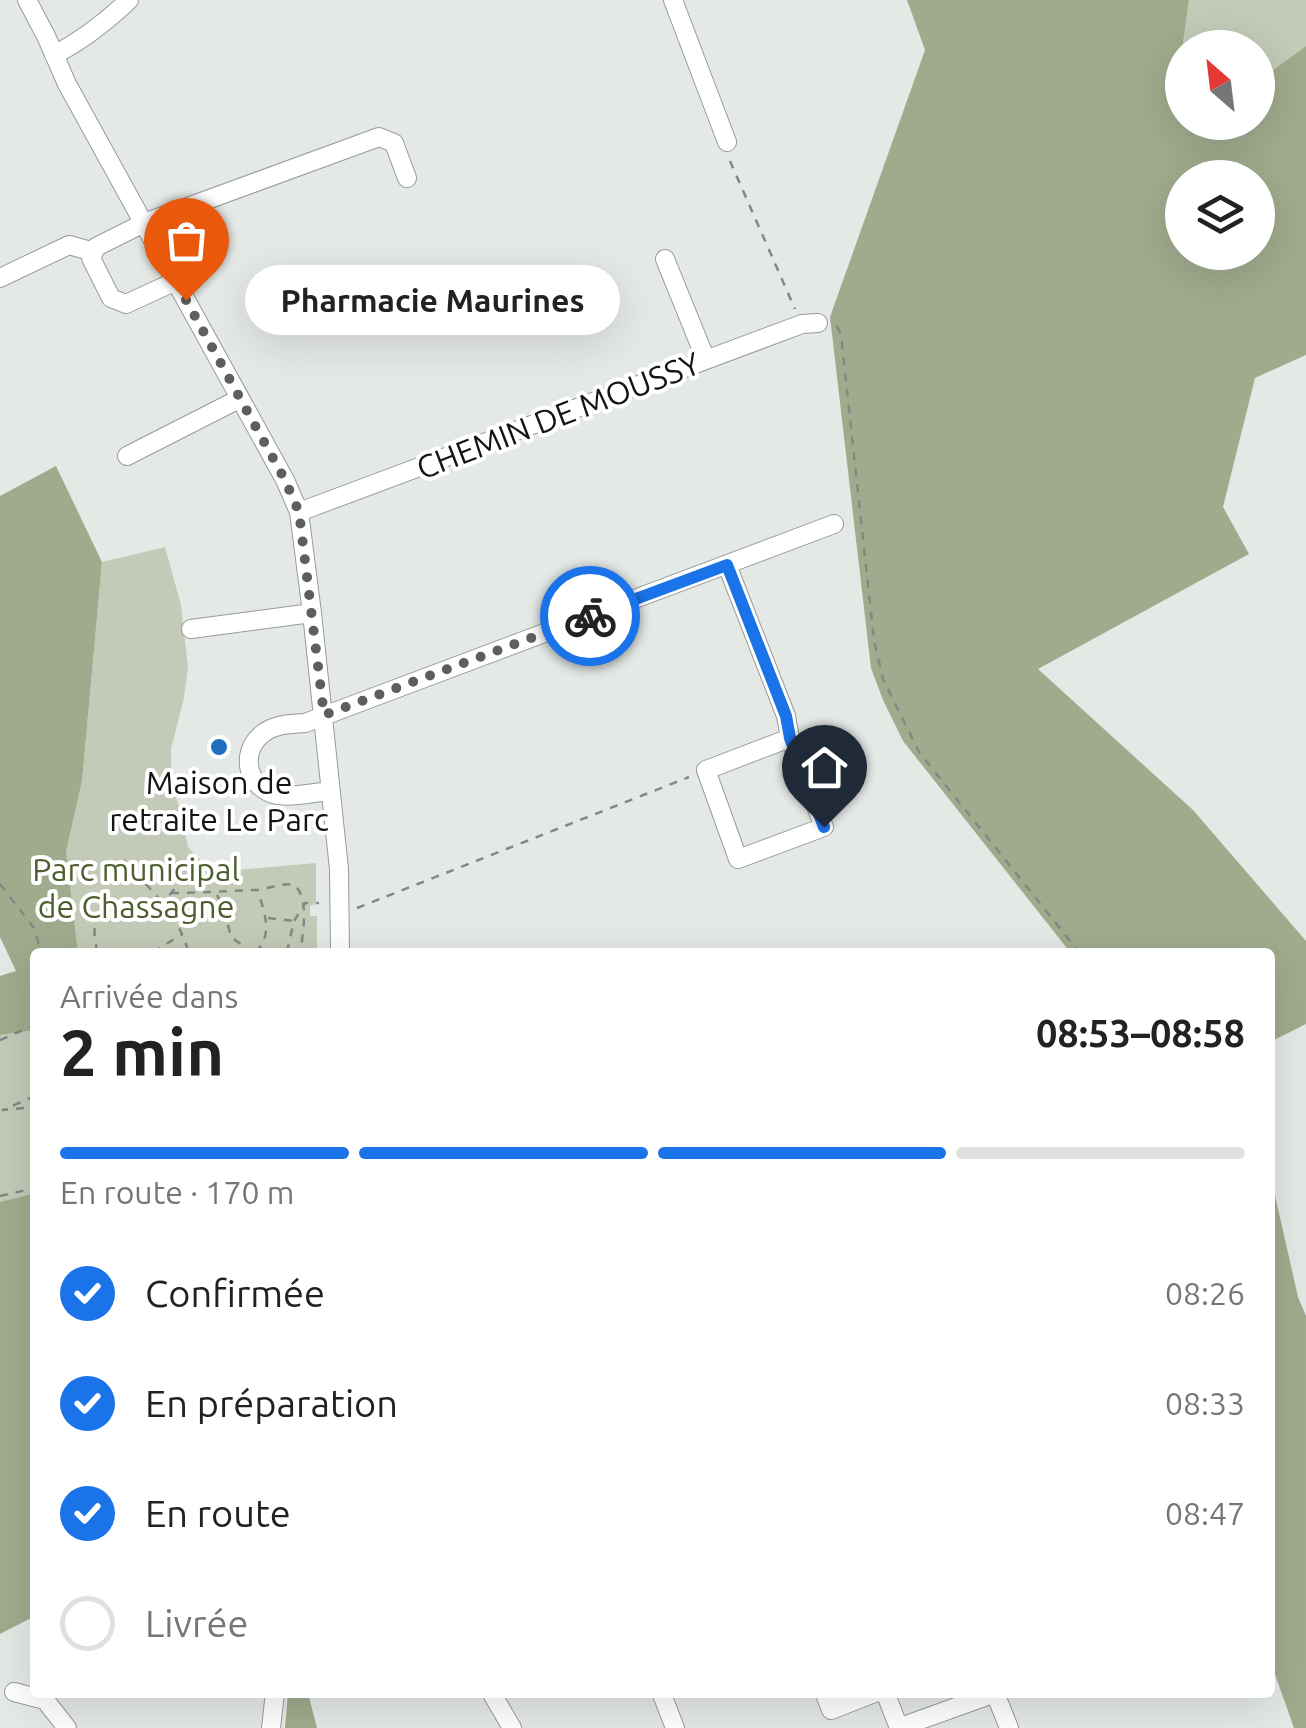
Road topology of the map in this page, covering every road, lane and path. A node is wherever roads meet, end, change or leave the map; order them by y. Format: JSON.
{"nodes":[{"id":1,"x":26,"y":0,"type":"edge"},
{"id":2,"x":129,"y":0,"type":"edge"},
{"id":3,"x":673,"y":0,"type":"edge"},
{"id":4,"x":54,"y":55,"type":"junction"},
{"id":5,"x":727,"y":142,"type":"joint"},
{"id":6,"x":407,"y":178,"type":"dead end"},
{"id":7,"x":144,"y":223,"type":"junction"},
{"id":8,"x":94,"y":252,"type":"junction"},
{"id":9,"x":665,"y":259,"type":"dead end"},
{"id":10,"x":0,"y":278,"type":"edge"},
{"id":11,"x":176,"y":282,"type":"junction"},
{"id":12,"x":810,"y":323,"type":"junction"},
{"id":13,"x":706,"y":360,"type":"junction"},
{"id":14,"x":240,"y":399,"type":"junction"},
{"id":15,"x":127,"y":456,"type":"dead end"},
{"id":16,"x":299,"y":512,"type":"junction"},
{"id":17,"x":834,"y":524,"type":"dead end"},
{"id":18,"x":727,"y":565,"type":"junction"},
{"id":19,"x":312,"y":614,"type":"junction"},
{"id":20,"x":190,"y":629,"type":"dead end"},
{"id":21,"x":324,"y":715,"type":"junction"},
{"id":22,"x":790,"y":738,"type":"junction"},
{"id":23,"x":706,"y":770,"type":"junction"},
{"id":24,"x":332,"y":791,"type":"junction"},
{"id":25,"x":124,"y":860,"type":"dead end"},
{"id":26,"x":200,"y":860,"type":"dead end"},
{"id":27,"x":0,"y":884,"type":"edge"},
{"id":28,"x":258,"y":890,"type":"junction"},
{"id":29,"x":171,"y":893,"type":"junction"},
{"id":30,"x":216,"y":893,"type":"junction"},
{"id":31,"x":305,"y":902,"type":"junction"},
{"id":32,"x":163,"y":903,"type":"junction"},
{"id":33,"x":340,"y":905,"type":"junction"},
{"id":34,"x":160,"y":909,"type":"junction"},
{"id":35,"x":267,"y":918,"type":"junction"},
{"id":36,"x":294,"y":921,"type":"junction"},
{"id":37,"x":182,"y":934,"type":"junction"},
{"id":38,"x":41,"y":948,"type":"edge"},
{"id":39,"x":96,"y":948,"type":"edge"},
{"id":40,"x":159,"y":948,"type":"edge"},
{"id":41,"x":187,"y":948,"type":"edge"},
{"id":42,"x":248,"y":948,"type":"edge"},
{"id":43,"x":260,"y":948,"type":"edge"},
{"id":44,"x":288,"y":948,"type":"edge"},
{"id":45,"x":301,"y":948,"type":"edge"},
{"id":46,"x":340,"y":948,"type":"edge"},
{"id":47,"x":1076,"y":948,"type":"edge"},
{"id":48,"x":30,"y":1027,"type":"edge"},
{"id":49,"x":0,"y":1040,"type":"edge"},
{"id":50,"x":30,"y":1098,"type":"edge"},
{"id":51,"x":30,"y":1107,"type":"edge"},
{"id":52,"x":1,"y":1110,"type":"edge"},
{"id":53,"x":30,"y":1189,"type":"edge"},
{"id":54,"x":0,"y":1196,"type":"edge"},
{"id":55,"x":14,"y":1692,"type":"dead end"},
{"id":56,"x":30,"y":1696,"type":"edge"},
{"id":57,"x":37,"y":1698,"type":"edge"},
{"id":58,"x":274,"y":1698,"type":"edge"},
{"id":59,"x":494,"y":1698,"type":"edge"},
{"id":60,"x":663,"y":1698,"type":"edge"},
{"id":61,"x":826,"y":1698,"type":"edge"},
{"id":62,"x":862,"y":1698,"type":"edge"},
{"id":63,"x":887,"y":1698,"type":"edge"},
{"id":64,"x":982,"y":1698,"type":"edge"},
{"id":65,"x":998,"y":1698,"type":"edge"},
{"id":66,"x":67,"y":1728,"type":"edge"},
{"id":67,"x":272,"y":1728,"type":"edge"},
{"id":68,"x":512,"y":1728,"type":"edge"},
{"id":69,"x":675,"y":1728,"type":"edge"},
{"id":70,"x":898,"y":1728,"type":"edge"},
{"id":71,"x":1009,"y":1728,"type":"edge"}],
"edges":[{"from":1,"to":4,"type":"street"},
{"from":2,"to":4,"type":"street"},
{"from":3,"to":5,"type":"street"},
{"from":4,"to":7,"type":"street"},
{"from":5,"to":12,"type":"path"},
{"from":6,"to":7,"type":"street"},
{"from":7,"to":8,"type":"street"},
{"from":7,"to":11,"type":"street"},
{"from":8,"to":10,"type":"street"},
{"from":8,"to":11,"type":"street"},
{"from":9,"to":13,"type":"street"},
{"from":11,"to":14,"type":"street"},
{"from":12,"to":13,"type":"street","name":"CHEMIN DE MOUSSY"},
{"from":12,"to":47,"type":"path"},
{"from":13,"to":16,"type":"street","name":"CHEMIN DE MOUSSY"},
{"from":14,"to":15,"type":"street"},
{"from":14,"to":16,"type":"street"},
{"from":16,"to":19,"type":"street"},
{"from":17,"to":18,"type":"street"},
{"from":18,"to":21,"type":"street"},
{"from":18,"to":22,"type":"street"},
{"from":19,"to":20,"type":"street"},
{"from":19,"to":21,"type":"street"},
{"from":21,"to":24,"type":"street"},
{"from":21,"to":24,"type":"street"},
{"from":22,"to":23,"type":"street"},
{"from":22,"to":23,"type":"street"},
{"from":23,"to":33,"type":"path"},
{"from":24,"to":33,"type":"street"},
{"from":25,"to":32,"type":"path"},
{"from":26,"to":29,"type":"path"},
{"from":27,"to":38,"type":"path"},
{"from":28,"to":30,"type":"path"},
{"from":28,"to":31,"type":"path"},
{"from":28,"to":35,"type":"path"},
{"from":29,"to":30,"type":"path"},
{"from":29,"to":32,"type":"path"},
{"from":30,"to":42,"type":"path"},
{"from":31,"to":33,"type":"path"},
{"from":31,"to":36,"type":"path"},
{"from":31,"to":45,"type":"path"},
{"from":32,"to":34,"type":"path"},
{"from":33,"to":46,"type":"street"},
{"from":34,"to":37,"type":"path"},
{"from":34,"to":39,"type":"path"},
{"from":35,"to":36,"type":"path"},
{"from":35,"to":43,"type":"path"},
{"from":36,"to":44,"type":"path"},
{"from":37,"to":40,"type":"path"},
{"from":37,"to":41,"type":"path"},
{"from":48,"to":49,"type":"path"},
{"from":50,"to":52,"type":"path"},
{"from":51,"to":52,"type":"path"},
{"from":53,"to":54,"type":"path"},
{"from":55,"to":56,"type":"street"},
{"from":57,"to":66,"type":"street"},
{"from":58,"to":67,"type":"street"},
{"from":59,"to":68,"type":"street"},
{"from":60,"to":69,"type":"street"},
{"from":61,"to":62,"type":"street"},
{"from":63,"to":70,"type":"street"},
{"from":64,"to":70,"type":"street"},
{"from":65,"to":71,"type":"street"}]}
